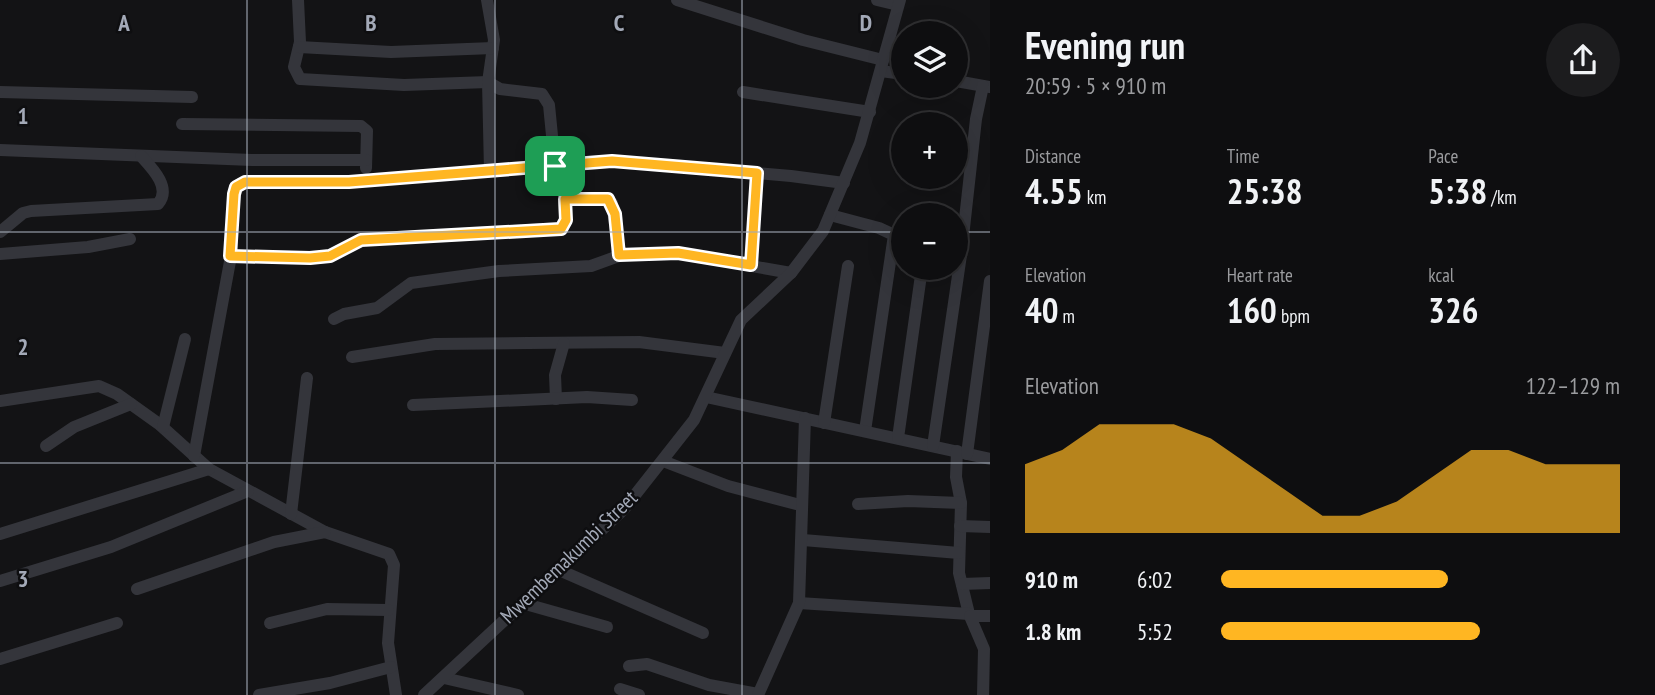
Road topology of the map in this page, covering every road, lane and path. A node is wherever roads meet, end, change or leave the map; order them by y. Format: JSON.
{"nodes":[{"id":1,"x":298,"y":0,"type":"edge"},
{"id":2,"x":487,"y":0,"type":"edge"},
{"id":3,"x":677,"y":0,"type":"edge"},
{"id":4,"x":877,"y":0,"type":"edge"},
{"id":5,"x":899,"y":3,"type":"edge"},
{"id":6,"x":299,"y":47,"type":"junction"},
{"id":7,"x":493,"y":48,"type":"junction"},
{"id":8,"x":882,"y":65,"type":"junction"},
{"id":9,"x":891,"y":69,"type":"edge"},
{"id":10,"x":488,"y":82,"type":"junction"},
{"id":11,"x":968,"y":83,"type":"edge"},
{"id":12,"x":986,"y":86,"type":"edge"},
{"id":13,"x":0,"y":92,"type":"edge"},
{"id":14,"x":743,"y":92,"type":"dead end"},
{"id":15,"x":192,"y":97,"type":"dead end"},
{"id":16,"x":870,"y":112,"type":"junction"},
{"id":17,"x":182,"y":124,"type":"dead end"},
{"id":18,"x":0,"y":150,"type":"edge"},
{"id":19,"x":141,"y":156,"type":"junction"},
{"id":20,"x":366,"y":160,"type":"junction"},
{"id":21,"x":558,"y":166,"type":"junction"},
{"id":22,"x":490,"y":171,"type":"junction"},
{"id":23,"x":757,"y":173,"type":"junction"},
{"id":24,"x":366,"y":178,"type":"junction"},
{"id":25,"x":844,"y":183,"type":"junction"},
{"id":26,"x":565,"y":199,"type":"junction"},
{"id":27,"x":830,"y":215,"type":"junction"},
{"id":28,"x":0,"y":232,"type":"edge"},
{"id":29,"x":130,"y":239,"type":"dead end"},
{"id":30,"x":0,"y":254,"type":"edge"},
{"id":31,"x":619,"y":255,"type":"junction"},
{"id":32,"x":230,"y":256,"type":"junction"},
{"id":33,"x":751,"y":265,"type":"junction"},
{"id":34,"x":848,"y":266,"type":"dead end"},
{"id":35,"x":790,"y":273,"type":"junction"},
{"id":36,"x":920,"y":280,"type":"edge"},
{"id":37,"x":990,"y":281,"type":"edge"},
{"id":38,"x":334,"y":319,"type":"dead end"},
{"id":39,"x":185,"y":339,"type":"dead end"},
{"id":40,"x":564,"y":343,"type":"junction"},
{"id":41,"x":725,"y":353,"type":"junction"},
{"id":42,"x":352,"y":357,"type":"dead end"},
{"id":43,"x":307,"y":378,"type":"dead end"},
{"id":44,"x":706,"y":397,"type":"junction"},
{"id":45,"x":556,"y":399,"type":"junction"},
{"id":46,"x":632,"y":400,"type":"dead end"},
{"id":47,"x":0,"y":401,"type":"edge"},
{"id":48,"x":131,"y":404,"type":"junction"},
{"id":49,"x":413,"y":405,"type":"dead end"},
{"id":50,"x":805,"y":418,"type":"junction"},
{"id":51,"x":824,"y":423,"type":"junction"},
{"id":52,"x":163,"y":427,"type":"junction"},
{"id":53,"x":865,"y":431,"type":"junction"},
{"id":54,"x":898,"y":438,"type":"junction"},
{"id":55,"x":46,"y":446,"type":"dead end"},
{"id":56,"x":933,"y":446,"type":"junction"},
{"id":57,"x":962,"y":453,"type":"junction"},
{"id":58,"x":194,"y":456,"type":"junction"},
{"id":59,"x":990,"y":459,"type":"edge"},
{"id":60,"x":663,"y":461,"type":"junction"},
{"id":61,"x":209,"y":469,"type":"junction"},
{"id":62,"x":248,"y":491,"type":"junction"},
{"id":63,"x":961,"y":503,"type":"junction"},
{"id":64,"x":858,"y":504,"type":"dead end"},
{"id":65,"x":800,"y":505,"type":"junction"},
{"id":66,"x":291,"y":514,"type":"junction"},
{"id":67,"x":960,"y":526,"type":"junction"},
{"id":68,"x":990,"y":527,"type":"edge"},
{"id":69,"x":325,"y":532,"type":"junction"},
{"id":70,"x":0,"y":534,"type":"edge"},
{"id":71,"x":803,"y":540,"type":"junction"},
{"id":72,"x":959,"y":553,"type":"junction"},
{"id":73,"x":559,"y":570,"type":"junction"},
{"id":74,"x":0,"y":581,"type":"edge"},
{"id":75,"x":990,"y":583,"type":"edge"},
{"id":76,"x":962,"y":584,"type":"junction"},
{"id":77,"x":137,"y":589,"type":"dead end"},
{"id":78,"x":522,"y":603,"type":"junction"},
{"id":79,"x":799,"y":603,"type":"junction"},
{"id":80,"x":388,"y":610,"type":"junction"},
{"id":81,"x":970,"y":615,"type":"junction"},
{"id":82,"x":990,"y":616,"type":"edge"},
{"id":83,"x":117,"y":623,"type":"dead end"},
{"id":84,"x":270,"y":623,"type":"dead end"},
{"id":85,"x":607,"y":627,"type":"dead end"},
{"id":86,"x":703,"y":633,"type":"dead end"},
{"id":87,"x":0,"y":659,"type":"edge"},
{"id":88,"x":629,"y":666,"type":"dead end"},
{"id":89,"x":391,"y":667,"type":"junction"},
{"id":90,"x":987,"y":672,"type":"edge"},
{"id":91,"x":444,"y":678,"type":"junction"},
{"id":92,"x":329,"y":689,"type":"edge"},
{"id":93,"x":620,"y":690,"type":"dead end"},
{"id":94,"x":259,"y":695,"type":"edge"},
{"id":95,"x":396,"y":695,"type":"edge"},
{"id":96,"x":424,"y":695,"type":"edge"},
{"id":97,"x":518,"y":695,"type":"edge"},
{"id":98,"x":639,"y":695,"type":"edge"},
{"id":99,"x":758,"y":695,"type":"edge"},
{"id":100,"x":984,"y":695,"type":"edge"}],
"edges":[{"from":1,"to":6,"type":"street"},
{"from":2,"to":7,"type":"street"},
{"from":3,"to":8,"type":"street"},
{"from":4,"to":5,"type":"street"},
{"from":5,"to":8,"type":"street","name":"Mwembemakumbi Street"},
{"from":6,"to":7,"type":"street"},
{"from":6,"to":10,"type":"street"},
{"from":7,"to":10,"type":"street"},
{"from":8,"to":9,"type":"street"},
{"from":8,"to":16,"type":"street","name":"Mwembemakumbi Street"},
{"from":10,"to":21,"type":"street"},
{"from":10,"to":22,"type":"street"},
{"from":11,"to":12,"type":"street"},
{"from":12,"to":56,"type":"street"},
{"from":13,"to":15,"type":"street"},
{"from":14,"to":16,"type":"street"},
{"from":16,"to":25,"type":"street","name":"Mwembemakumbi Street"},
{"from":17,"to":20,"type":"street"},
{"from":18,"to":19,"type":"street"},
{"from":19,"to":20,"type":"street"},
{"from":19,"to":28,"type":"street"},
{"from":20,"to":24,"type":"street"},
{"from":21,"to":22,"type":"street"},
{"from":21,"to":23,"type":"street"},
{"from":21,"to":26,"type":"street"},
{"from":22,"to":24,"type":"street"},
{"from":23,"to":25,"type":"street"},
{"from":23,"to":33,"type":"street"},
{"from":24,"to":32,"type":"street"},
{"from":25,"to":27,"type":"street","name":"Mwembemakumbi Street"},
{"from":26,"to":31,"type":"street"},
{"from":26,"to":32,"type":"street"},
{"from":27,"to":35,"type":"street","name":"Mwembemakumbi Street"},
{"from":27,"to":53,"type":"street"},
{"from":29,"to":30,"type":"street"},
{"from":31,"to":33,"type":"street"},
{"from":31,"to":38,"type":"street"},
{"from":32,"to":58,"type":"street"},
{"from":33,"to":35,"type":"street"},
{"from":34,"to":51,"type":"street"},
{"from":35,"to":41,"type":"street","name":"Mwembemakumbi Street"},
{"from":36,"to":54,"type":"street"},
{"from":37,"to":57,"type":"street"},
{"from":39,"to":52,"type":"street"},
{"from":40,"to":41,"type":"street"},
{"from":40,"to":42,"type":"street"},
{"from":40,"to":45,"type":"street"},
{"from":41,"to":44,"type":"street","name":"Mwembemakumbi Street"},
{"from":43,"to":66,"type":"street"},
{"from":44,"to":50,"type":"street"},
{"from":44,"to":60,"type":"street","name":"Mwembemakumbi Street"},
{"from":45,"to":46,"type":"street"},
{"from":45,"to":49,"type":"street"},
{"from":47,"to":48,"type":"street"},
{"from":48,"to":52,"type":"street"},
{"from":48,"to":55,"type":"street"},
{"from":50,"to":51,"type":"street"},
{"from":50,"to":65,"type":"street"},
{"from":51,"to":53,"type":"street"},
{"from":52,"to":58,"type":"street"},
{"from":53,"to":54,"type":"street"},
{"from":54,"to":56,"type":"street"},
{"from":56,"to":57,"type":"street"},
{"from":57,"to":59,"type":"street"},
{"from":57,"to":63,"type":"street"},
{"from":58,"to":61,"type":"street"},
{"from":60,"to":65,"type":"street"},
{"from":60,"to":73,"type":"street","name":"Mwembemakumbi Street"},
{"from":61,"to":62,"type":"street"},
{"from":61,"to":70,"type":"street"},
{"from":62,"to":66,"type":"street"},
{"from":62,"to":74,"type":"street"},
{"from":63,"to":64,"type":"street"},
{"from":63,"to":67,"type":"street"},
{"from":65,"to":71,"type":"street"},
{"from":66,"to":69,"type":"street"},
{"from":67,"to":68,"type":"street"},
{"from":67,"to":72,"type":"street"},
{"from":69,"to":77,"type":"street"},
{"from":69,"to":80,"type":"street"},
{"from":71,"to":72,"type":"street"},
{"from":71,"to":79,"type":"street"},
{"from":72,"to":76,"type":"street"},
{"from":73,"to":78,"type":"street","name":"Mwembemakumbi Street"},
{"from":73,"to":86,"type":"street"},
{"from":75,"to":76,"type":"street"},
{"from":76,"to":81,"type":"street"},
{"from":78,"to":85,"type":"street"},
{"from":78,"to":91,"type":"street","name":"Mwembemakumbi Street"},
{"from":79,"to":81,"type":"street"},
{"from":79,"to":99,"type":"street"},
{"from":80,"to":84,"type":"street"},
{"from":80,"to":89,"type":"street"},
{"from":81,"to":82,"type":"street"},
{"from":81,"to":90,"type":"street"},
{"from":83,"to":87,"type":"street"},
{"from":88,"to":99,"type":"street"},
{"from":89,"to":92,"type":"street"},
{"from":89,"to":95,"type":"street"},
{"from":90,"to":100,"type":"street"},
{"from":91,"to":96,"type":"street","name":"Mwembemakumbi Street"},
{"from":91,"to":97,"type":"street"},
{"from":92,"to":94,"type":"street"},
{"from":93,"to":98,"type":"street"}]}
